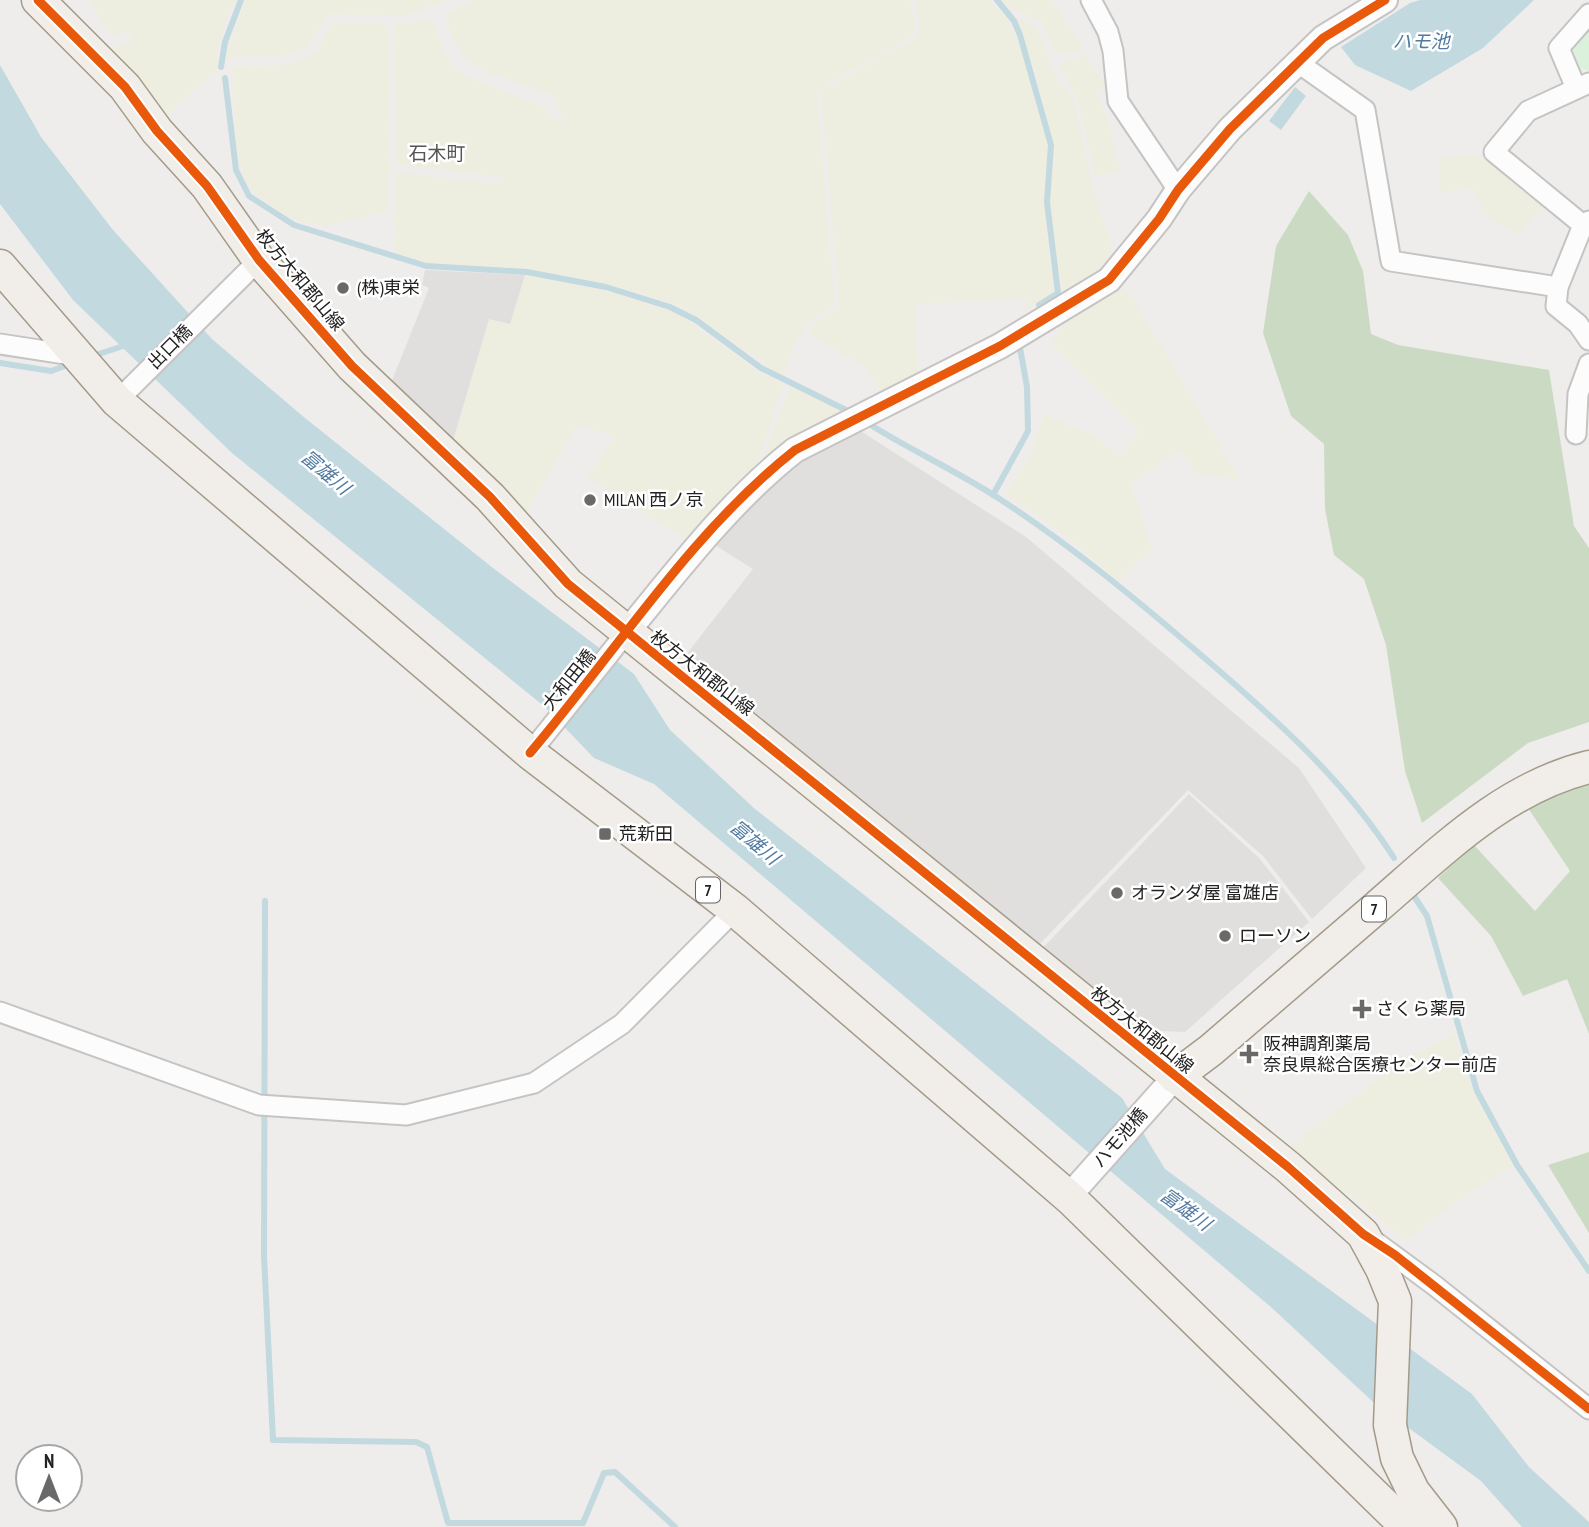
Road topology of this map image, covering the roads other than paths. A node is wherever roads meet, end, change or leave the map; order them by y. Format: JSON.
{"nodes":[{"id":1,"x":38,"y":0,"type":"edge"},
{"id":2,"x":1091,"y":0,"type":"edge"},
{"id":3,"x":1385,"y":0,"type":"edge"},
{"id":4,"x":1589,"y":14,"type":"edge"},
{"id":5,"x":1297,"y":62,"type":"junction"},
{"id":6,"x":1582,"y":85,"type":"edge"},
{"id":7,"x":1178,"y":190,"type":"junction"},
{"id":8,"x":1586,"y":223,"type":"edge"},
{"id":9,"x":259,"y":260,"type":"junction"},
{"id":10,"x":0,"y":266,"type":"edge"},
{"id":11,"x":1558,"y":288,"type":"junction"},
{"id":12,"x":1589,"y":315,"type":"edge"},
{"id":13,"x":1589,"y":340,"type":"edge"},
{"id":14,"x":0,"y":344,"type":"edge"},
{"id":15,"x":78,"y":356,"type":"junction"},
{"id":16,"x":1589,"y":364,"type":"edge"},
{"id":17,"x":124,"y":394,"type":"junction"},
{"id":18,"x":1576,"y":434,"type":"dead end"},
{"id":19,"x":621,"y":640,"type":"junction"},
{"id":20,"x":538,"y":743,"type":"junction"},
{"id":21,"x":1589,"y":767,"type":"edge"},
{"id":22,"x":735,"y":910,"type":"junction"},
{"id":23,"x":0,"y":1012,"type":"edge"},
{"id":24,"x":1169,"y":1083,"type":"junction"},
{"id":25,"x":1074,"y":1193,"type":"junction"},
{"id":26,"x":1363,"y":1234,"type":"junction"},
{"id":27,"x":1589,"y":1409,"type":"edge"},
{"id":28,"x":1407,"y":1527,"type":"edge"},
{"id":29,"x":1441,"y":1527,"type":"edge"}],
"edges":[{"from":1,"to":9,"type":"main road","name":"枚方大和郡山線"},
{"from":2,"to":7,"type":"street"},
{"from":3,"to":5,"type":"street"},
{"from":4,"to":6,"type":"street"},
{"from":5,"to":7,"type":"street"},
{"from":5,"to":11,"type":"street"},
{"from":6,"to":8,"type":"street"},
{"from":7,"to":19,"type":"street"},
{"from":8,"to":11,"type":"street"},
{"from":9,"to":17,"type":"street","name":"出口橋"},
{"from":9,"to":19,"type":"main road","name":"枚方大和郡山線"},
{"from":10,"to":15,"type":"main road","number":"7"},
{"from":11,"to":12,"type":"street"},
{"from":11,"to":13,"type":"street"},
{"from":14,"to":15,"type":"street"},
{"from":15,"to":17,"type":"main road","number":"7"},
{"from":16,"to":18,"type":"street"},
{"from":17,"to":20,"type":"main road","number":"7"},
{"from":19,"to":20,"type":"street","name":"大和田橋"},
{"from":19,"to":24,"type":"main road","name":"枚方大和郡山線"},
{"from":20,"to":22,"type":"main road","number":"7"},
{"from":21,"to":24,"type":"main road","name":"枚方大和郡山線","number":"7"},
{"from":22,"to":23,"type":"street"},
{"from":22,"to":25,"type":"main road","number":"7"},
{"from":24,"to":25,"type":"street","name":"ハモ池橋"},
{"from":24,"to":26,"type":"main road","name":"枚方大和郡山線"},
{"from":25,"to":28,"type":"main road","number":"7"},
{"from":26,"to":27,"type":"street"},
{"from":26,"to":29,"type":"main road","name":"枚方大和郡山線"}]}
